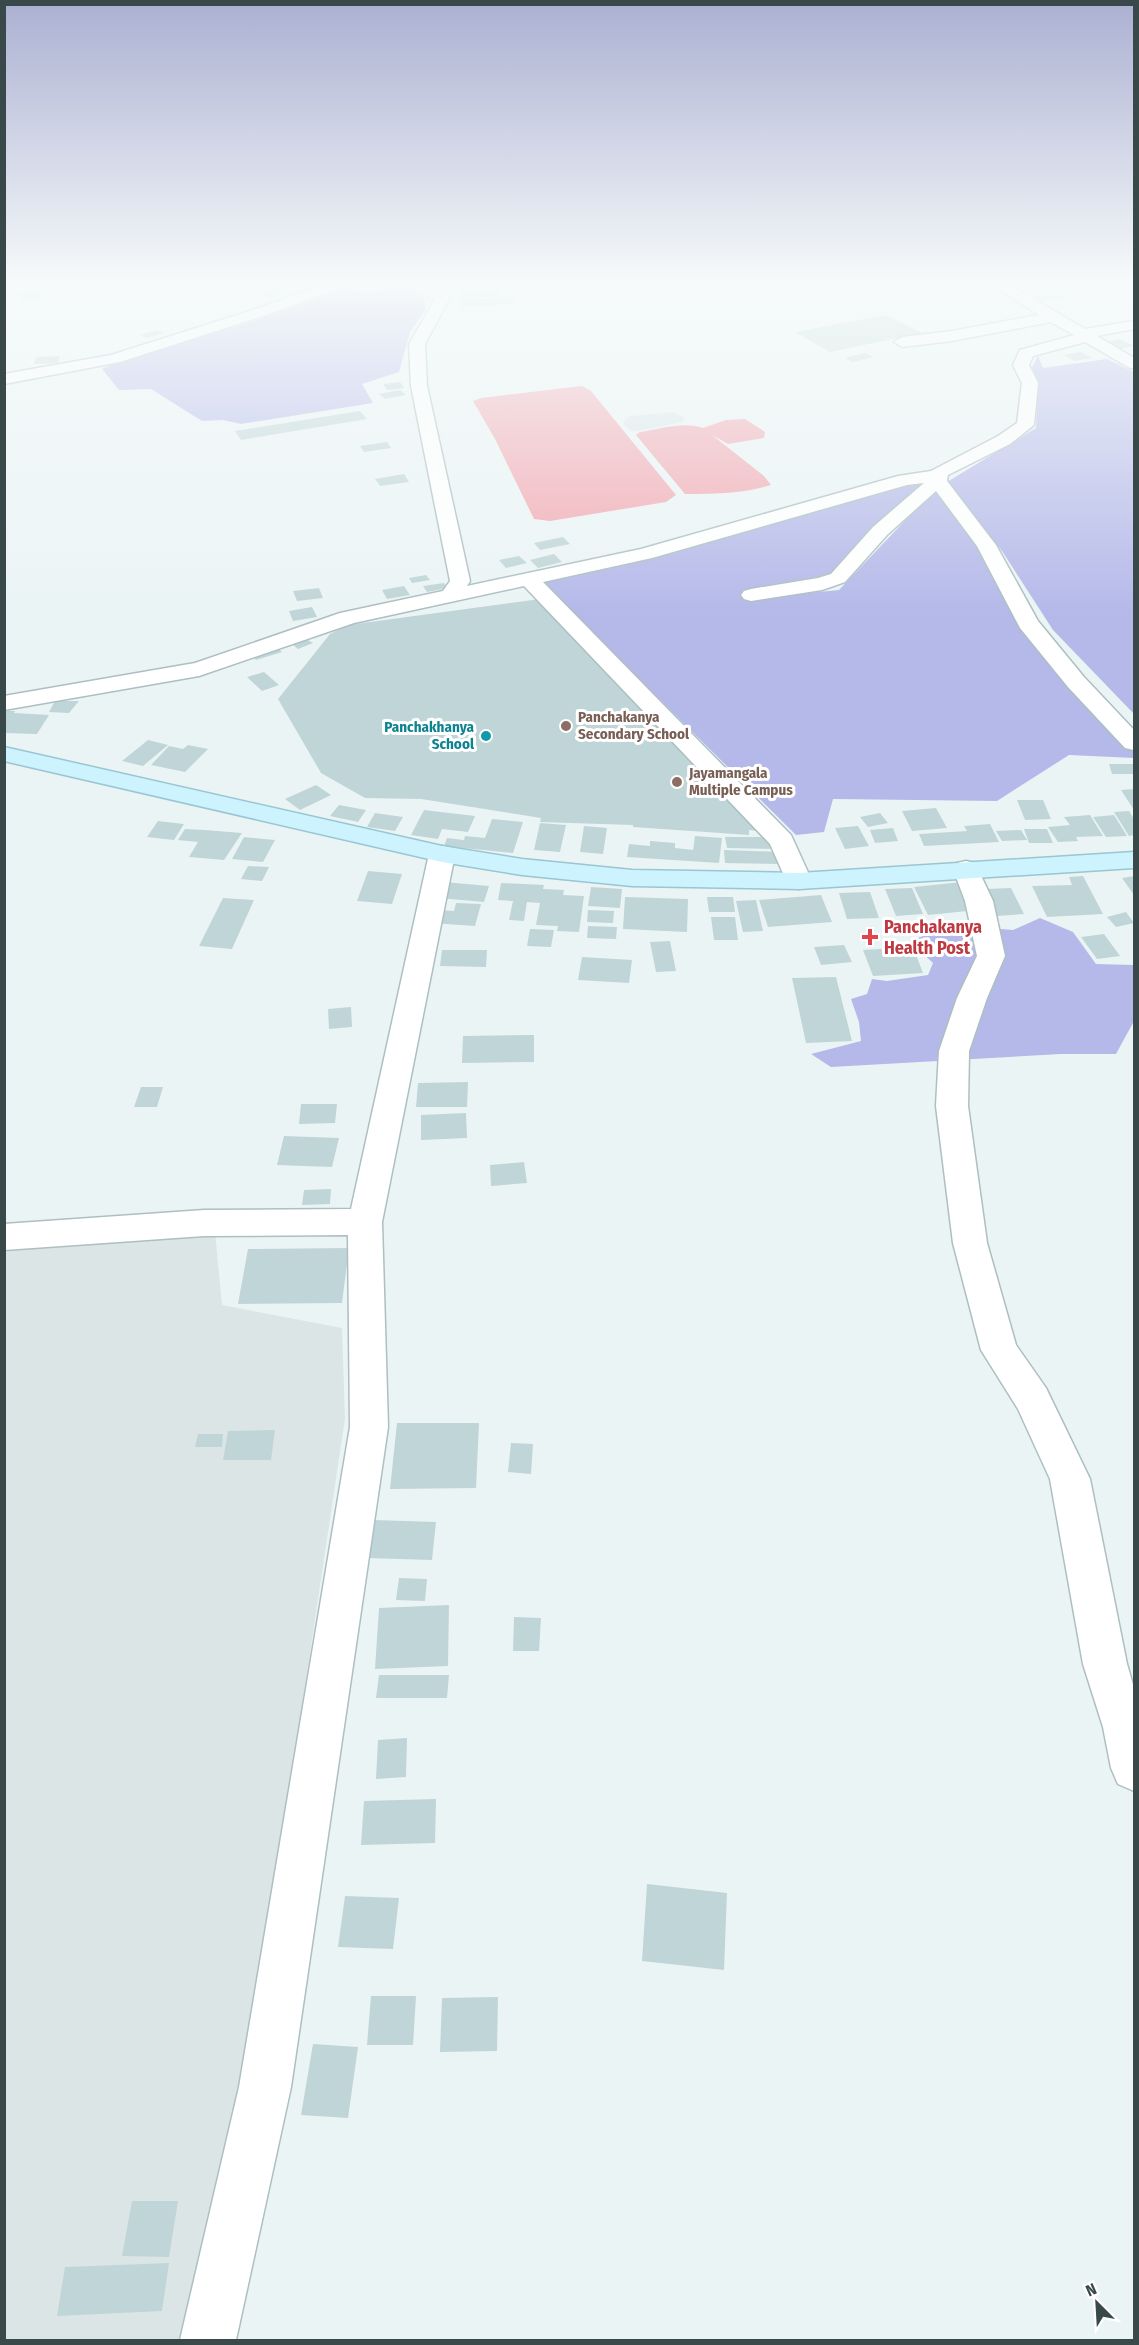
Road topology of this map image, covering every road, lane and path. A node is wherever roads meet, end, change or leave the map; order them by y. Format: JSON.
{"nodes":[{"id":1,"x":421,"y":393,"type":"edge"},
{"id":2,"x":1029,"y":393,"type":"edge"},
{"id":3,"x":938,"y":478,"type":"junction"},
{"id":4,"x":529,"y":580,"type":"junction"},
{"id":5,"x":751,"y":595,"type":"dead end"},
{"id":6,"x":450,"y":596,"type":"junction"},
{"id":7,"x":4,"y":703,"type":"edge"},
{"id":8,"x":1134,"y":743,"type":"edge"},
{"id":9,"x":4,"y":753,"type":"edge"},
{"id":10,"x":442,"y":854,"type":"junction"},
{"id":11,"x":1134,"y":860,"type":"edge"},
{"id":12,"x":966,"y":869,"type":"junction"},
{"id":13,"x":799,"y":881,"type":"junction"},
{"id":14,"x":365,"y":1222,"type":"junction"},
{"id":15,"x":4,"y":1237,"type":"edge"},
{"id":16,"x":1134,"y":1768,"type":"edge"},
{"id":17,"x":208,"y":2340,"type":"edge"}],
"edges":[{"from":1,"to":6,"type":"street"},
{"from":2,"to":3,"type":"street"},
{"from":3,"to":4,"type":"street"},
{"from":3,"to":5,"type":"street"},
{"from":3,"to":8,"type":"street"},
{"from":4,"to":6,"type":"street"},
{"from":4,"to":13,"type":"street"},
{"from":6,"to":7,"type":"street"},
{"from":9,"to":10,"type":"street"},
{"from":10,"to":13,"type":"street"},
{"from":10,"to":14,"type":"street"},
{"from":11,"to":12,"type":"street"},
{"from":12,"to":13,"type":"street"},
{"from":12,"to":16,"type":"street"},
{"from":14,"to":15,"type":"street"},
{"from":14,"to":17,"type":"street"}]}
